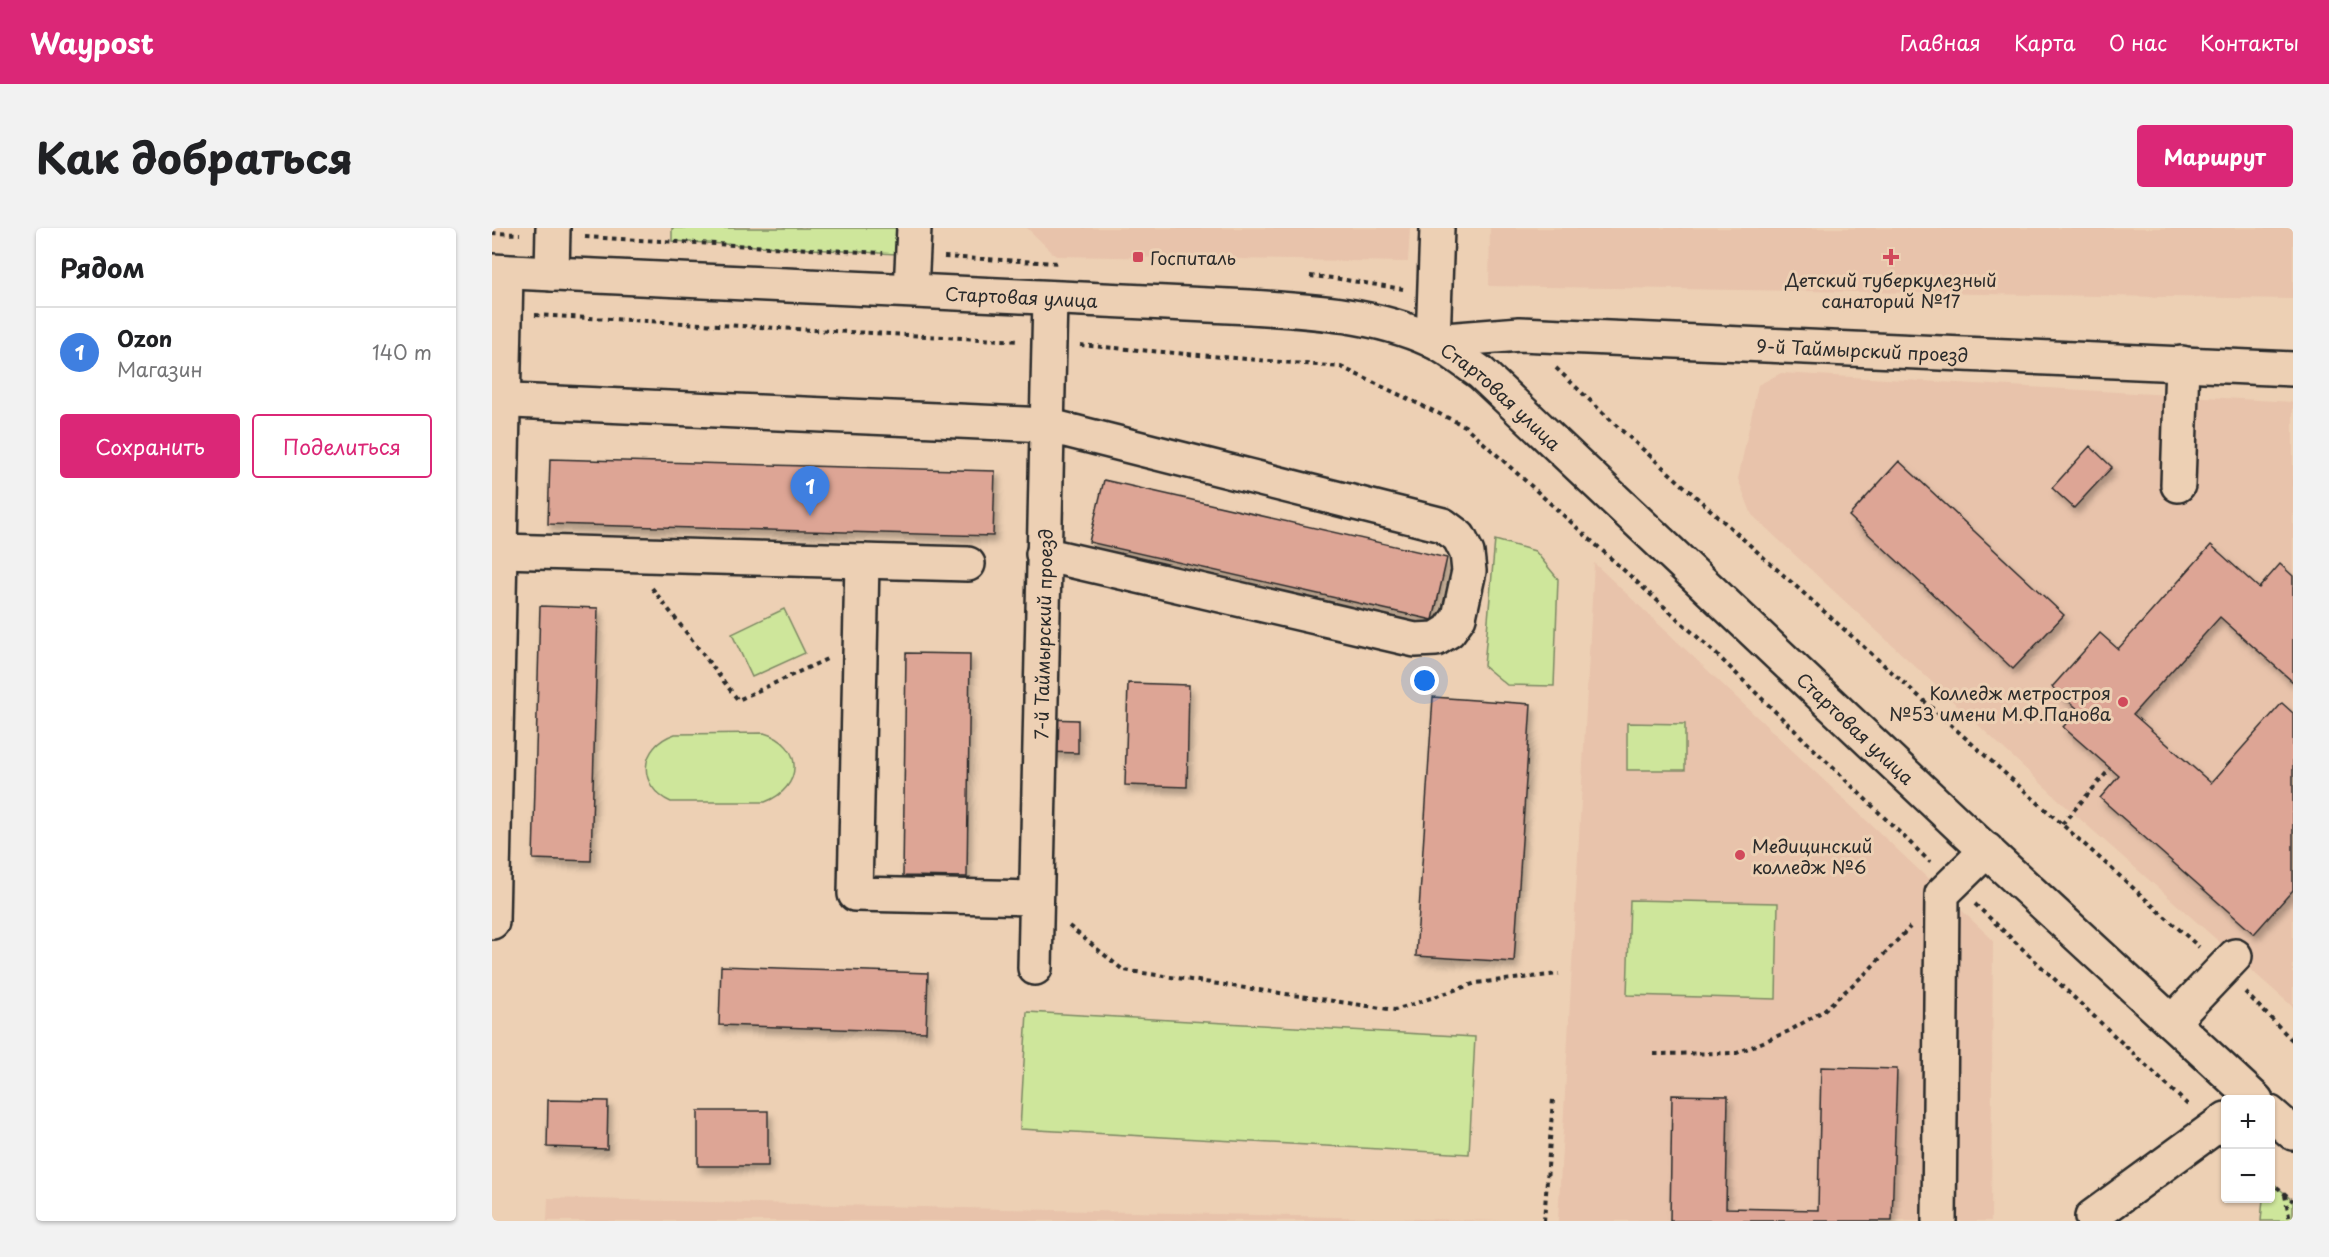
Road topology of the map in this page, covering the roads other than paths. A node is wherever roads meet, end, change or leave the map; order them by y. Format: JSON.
{"nodes":[{"id":1,"x":1437,"y":228,"type":"edge"},
{"id":2,"x":553,"y":232,"type":"edge"},
{"id":3,"x":913,"y":241,"type":"edge"},
{"id":4,"x":499,"y":272,"type":"edge"},
{"id":5,"x":552,"y":274,"type":"junction"},
{"id":6,"x":911,"y":290,"type":"junction"},
{"id":7,"x":1050,"y":298,"type":"junction"},
{"id":8,"x":1433,"y":341,"type":"junction"},
{"id":9,"x":2182,"y":363,"type":"junction"},
{"id":10,"x":2293,"y":369,"type":"edge"},
{"id":11,"x":498,"y":400,"type":"edge"},
{"id":12,"x":1046,"y":425,"type":"junction"},
{"id":13,"x":2178,"y":485,"type":"dead end"},
{"id":14,"x":501,"y":551,"type":"junction"},
{"id":15,"x":1043,"y":554,"type":"junction"},
{"id":16,"x":862,"y":561,"type":"junction"},
{"id":17,"x":968,"y":564,"type":"dead end"},
{"id":18,"x":1986,"y":850,"type":"junction"},
{"id":19,"x":1036,"y":898,"type":"junction"},
{"id":20,"x":492,"y":922,"type":"edge"},
{"id":21,"x":2229,"y":963,"type":"road end"},
{"id":22,"x":1035,"y":968,"type":"dead end"},
{"id":23,"x":2172,"y":1022,"type":"junction"},
{"id":24,"x":2250,"y":1095,"type":"edge"},
{"id":25,"x":2275,"y":1117,"type":"edge"},
{"id":26,"x":2219,"y":1124,"type":"edge"},
{"id":27,"x":2293,"y":1133,"type":"edge"},
{"id":28,"x":2092,"y":1217,"type":"dead end"},
{"id":29,"x":1939,"y":1221,"type":"edge"}],
"edges":[{"from":1,"to":8,"type":"street"},
{"from":2,"to":5,"type":"street"},
{"from":3,"to":6,"type":"street"},
{"from":4,"to":5,"type":"street","name":"Стартовая улица"},
{"from":4,"to":11,"type":"street"},
{"from":5,"to":6,"type":"street","name":"Стартовая улица"},
{"from":6,"to":7,"type":"street","name":"Стартовая улица"},
{"from":7,"to":8,"type":"street","name":"Стартовая улица"},
{"from":7,"to":12,"type":"street","name":"7-й Таймырский проезд"},
{"from":8,"to":9,"type":"street","name":"9-й Таймырский проезд"},
{"from":8,"to":18,"type":"street","name":"Стартовая улица"},
{"from":9,"to":10,"type":"street","name":"9-й Таймырский проезд"},
{"from":9,"to":13,"type":"street"},
{"from":11,"to":12,"type":"street"},
{"from":11,"to":14,"type":"street"},
{"from":12,"to":15,"type":"street","name":"7-й Таймырский проезд"},
{"from":12,"to":15,"type":"street"},
{"from":14,"to":16,"type":"street"},
{"from":14,"to":20,"type":"street"},
{"from":15,"to":19,"type":"street","name":"7-й Таймырский проезд"},
{"from":16,"to":17,"type":"street"},
{"from":16,"to":19,"type":"street"},
{"from":18,"to":23,"type":"street","name":"Стартовая улица"},
{"from":18,"to":29,"type":"street"},
{"from":19,"to":22,"type":"street","name":"7-й Таймырский проезд"},
{"from":21,"to":23,"type":"street"},
{"from":23,"to":24,"type":"street","name":"Стартовая улица"},
{"from":25,"to":27,"type":"street","name":"Стартовая улица"},
{"from":26,"to":28,"type":"street"}]}
